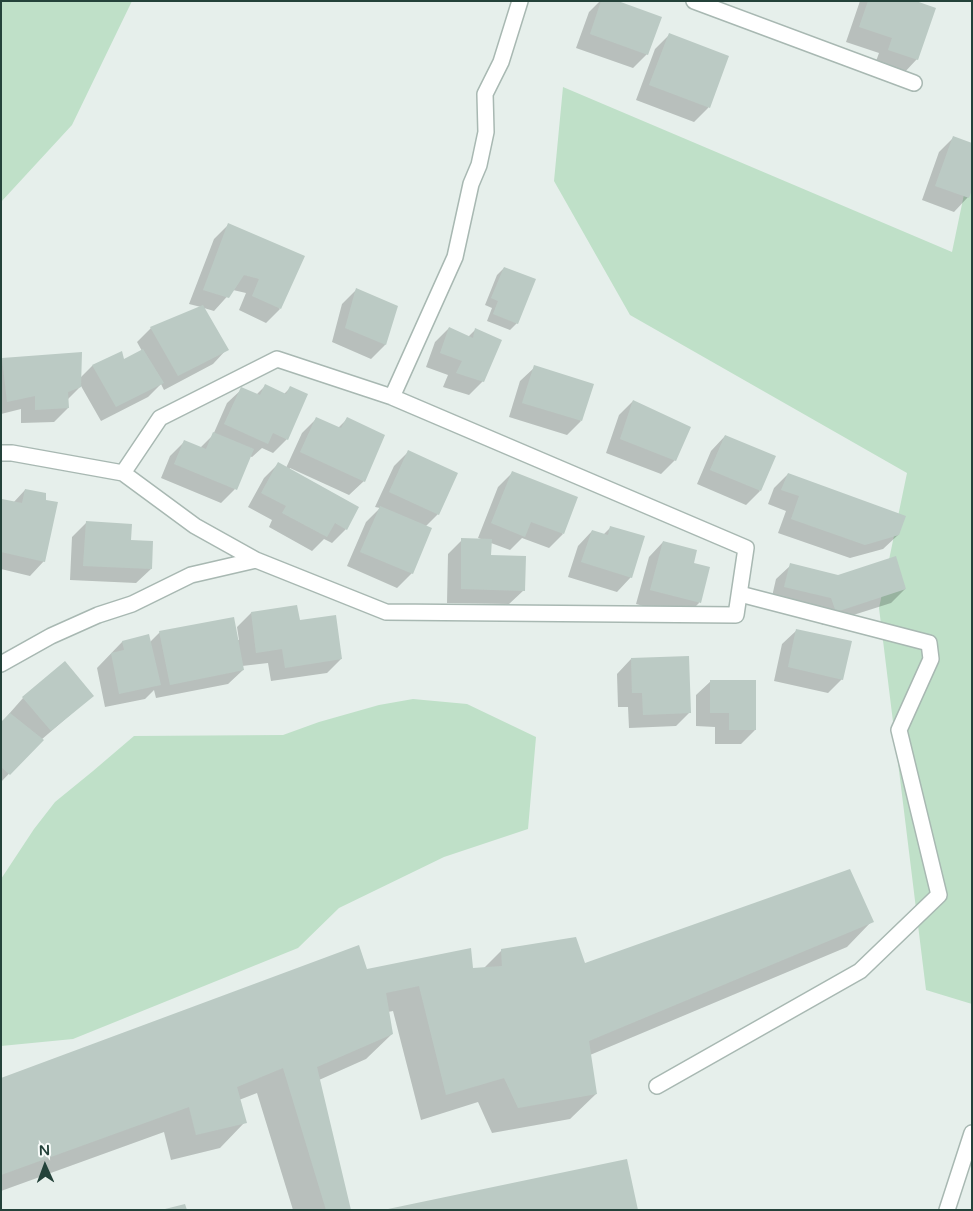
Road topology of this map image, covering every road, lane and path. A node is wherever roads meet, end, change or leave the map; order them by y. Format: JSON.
{"nodes":[{"id":1,"x":520,"y":1,"type":"edge"},
{"id":2,"x":694,"y":1,"type":"edge"},
{"id":3,"x":914,"y":83,"type":"dead end"},
{"id":4,"x":392,"y":397,"type":"junction"},
{"id":5,"x":1,"y":453,"type":"edge"},
{"id":6,"x":123,"y":473,"type":"junction"},
{"id":7,"x":256,"y":560,"type":"junction"},
{"id":8,"x":740,"y":594,"type":"junction"},
{"id":9,"x":1,"y":664,"type":"edge"},
{"id":10,"x":657,"y":1086,"type":"dead end"},
{"id":11,"x":972,"y":1133,"type":"edge"},
{"id":12,"x":947,"y":1210,"type":"edge"}],
"edges":[{"from":1,"to":4,"type":"street"},
{"from":2,"to":3,"type":"street"},
{"from":4,"to":6,"type":"street"},
{"from":4,"to":8,"type":"street"},
{"from":5,"to":6,"type":"street"},
{"from":6,"to":7,"type":"street"},
{"from":7,"to":8,"type":"street"},
{"from":7,"to":9,"type":"street"},
{"from":8,"to":10,"type":"street"},
{"from":11,"to":12,"type":"street"}]}
